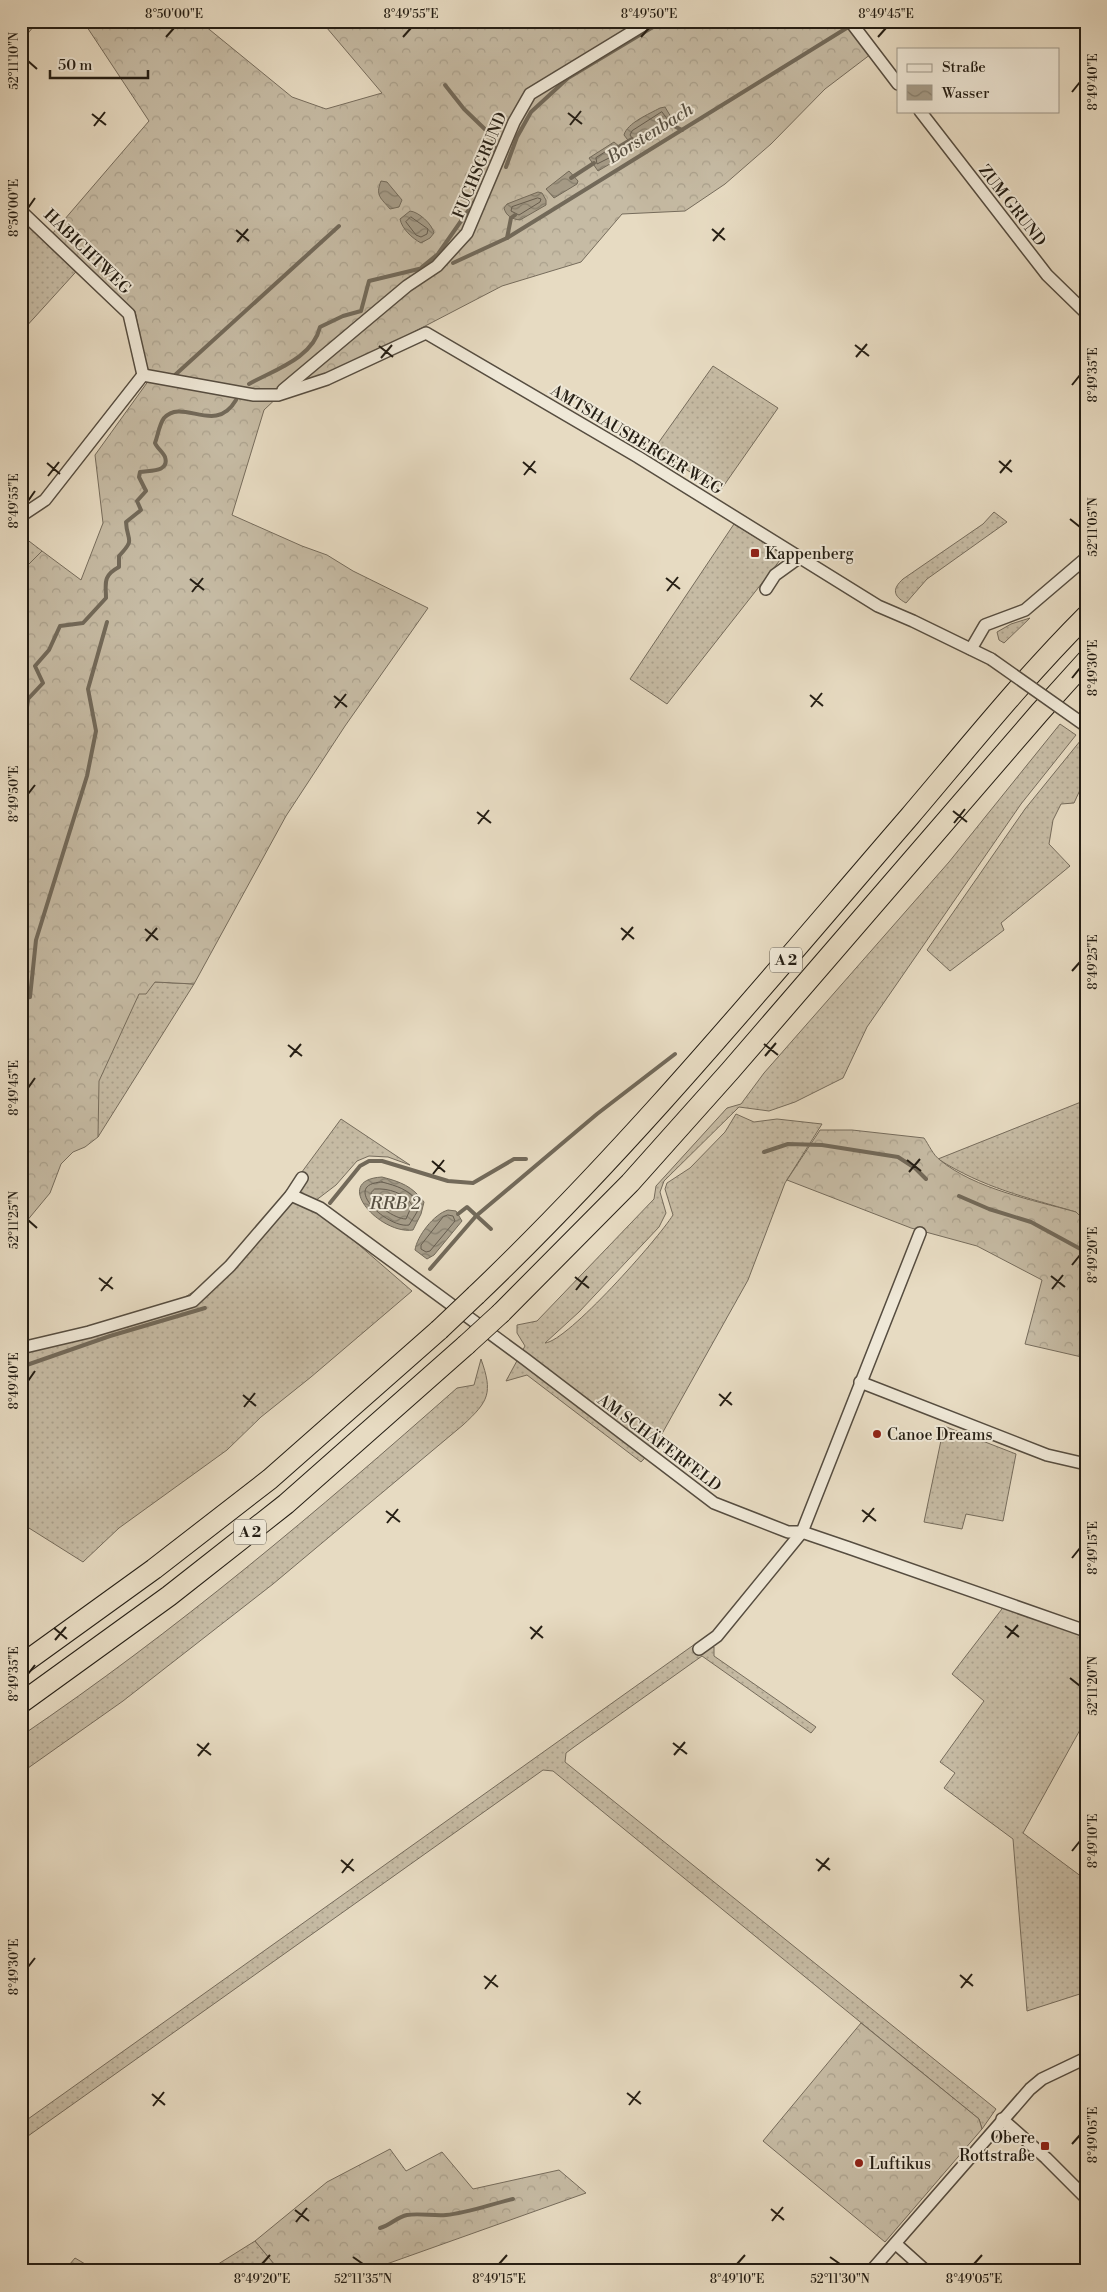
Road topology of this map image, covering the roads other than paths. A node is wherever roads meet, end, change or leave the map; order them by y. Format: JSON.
{"nodes":[{"id":1,"x":650,"y":21,"type":"edge"},
{"id":2,"x":850,"y":21,"type":"edge"},
{"id":3,"x":897,"y":83,"type":"edge"},
{"id":4,"x":921,"y":112,"type":"edge"},
{"id":5,"x":21,"y":211,"type":"edge"},
{"id":6,"x":1086,"y":313,"type":"edge"},
{"id":7,"x":143,"y":375,"type":"junction"},
{"id":8,"x":278,"y":394,"type":"junction"},
{"id":9,"x":21,"y":516,"type":"edge"},
{"id":10,"x":800,"y":557,"type":"junction"},
{"id":11,"x":1086,"y":558,"type":"edge"},
{"id":12,"x":766,"y":589,"type":"dead end"},
{"id":13,"x":1086,"y":616,"type":"edge"},
{"id":14,"x":972,"y":649,"type":"junction"},
{"id":15,"x":1086,"y":661,"type":"edge"},
{"id":16,"x":1086,"y":726,"type":"edge"},
{"id":17,"x":302,"y":1178,"type":"dead end"},
{"id":18,"x":292,"y":1195,"type":"junction"},
{"id":19,"x":920,"y":1233,"type":"dead end"},
{"id":20,"x":21,"y":1348,"type":"edge"},
{"id":21,"x":860,"y":1382,"type":"junction"},
{"id":22,"x":1086,"y":1464,"type":"edge"},
{"id":23,"x":802,"y":1532,"type":"junction"},
{"id":24,"x":1086,"y":1631,"type":"edge"},
{"id":25,"x":699,"y":1649,"type":"dead end"},
{"id":26,"x":21,"y":1665,"type":"edge"},
{"id":27,"x":21,"y":1703,"type":"edge"},
{"id":28,"x":1086,"y":2058,"type":"edge"},
{"id":29,"x":1002,"y":2119,"type":"junction"},
{"id":30,"x":1086,"y":2198,"type":"edge"},
{"id":31,"x":896,"y":2244,"type":"junction"},
{"id":32,"x":871,"y":2271,"type":"edge"},
{"id":33,"x":926,"y":2271,"type":"edge"}],
"edges":[{"from":1,"to":8,"type":"street","name":"FUCHSGRUND"},
{"from":2,"to":3,"type":"street"},
{"from":4,"to":6,"type":"street","name":"ZUM GRUND"},
{"from":5,"to":7,"type":"street","name":"HABICHTWEG"},
{"from":7,"to":8,"type":"street","name":"AMTSHAUSBERGER WEG"},
{"from":7,"to":9,"type":"street"},
{"from":8,"to":10,"type":"street","name":"AMTSHAUSBERGER WEG"},
{"from":10,"to":12,"type":"street"},
{"from":10,"to":14,"type":"street","name":"AMTSHAUSBERGER WEG"},
{"from":11,"to":14,"type":"street"},
{"from":13,"to":26,"type":"highway","number":"A 2","bridge":true},
{"from":14,"to":16,"type":"street","name":"AMTSHAUSBERGER WEG","bridge":true},
{"from":15,"to":27,"type":"highway","number":"A 2","bridge":true},
{"from":17,"to":18,"type":"street"},
{"from":18,"to":20,"type":"street"},
{"from":18,"to":23,"type":"street","name":"AM SCHÄFERFELD"},
{"from":19,"to":21,"type":"street"},
{"from":21,"to":22,"type":"street"},
{"from":21,"to":23,"type":"street"},
{"from":23,"to":24,"type":"street","name":"AM SCHÄFERFELD"},
{"from":23,"to":25,"type":"street"},
{"from":28,"to":29,"type":"street"},
{"from":29,"to":30,"type":"street"},
{"from":29,"to":31,"type":"street"},
{"from":31,"to":32,"type":"street"},
{"from":31,"to":33,"type":"street"}]}
